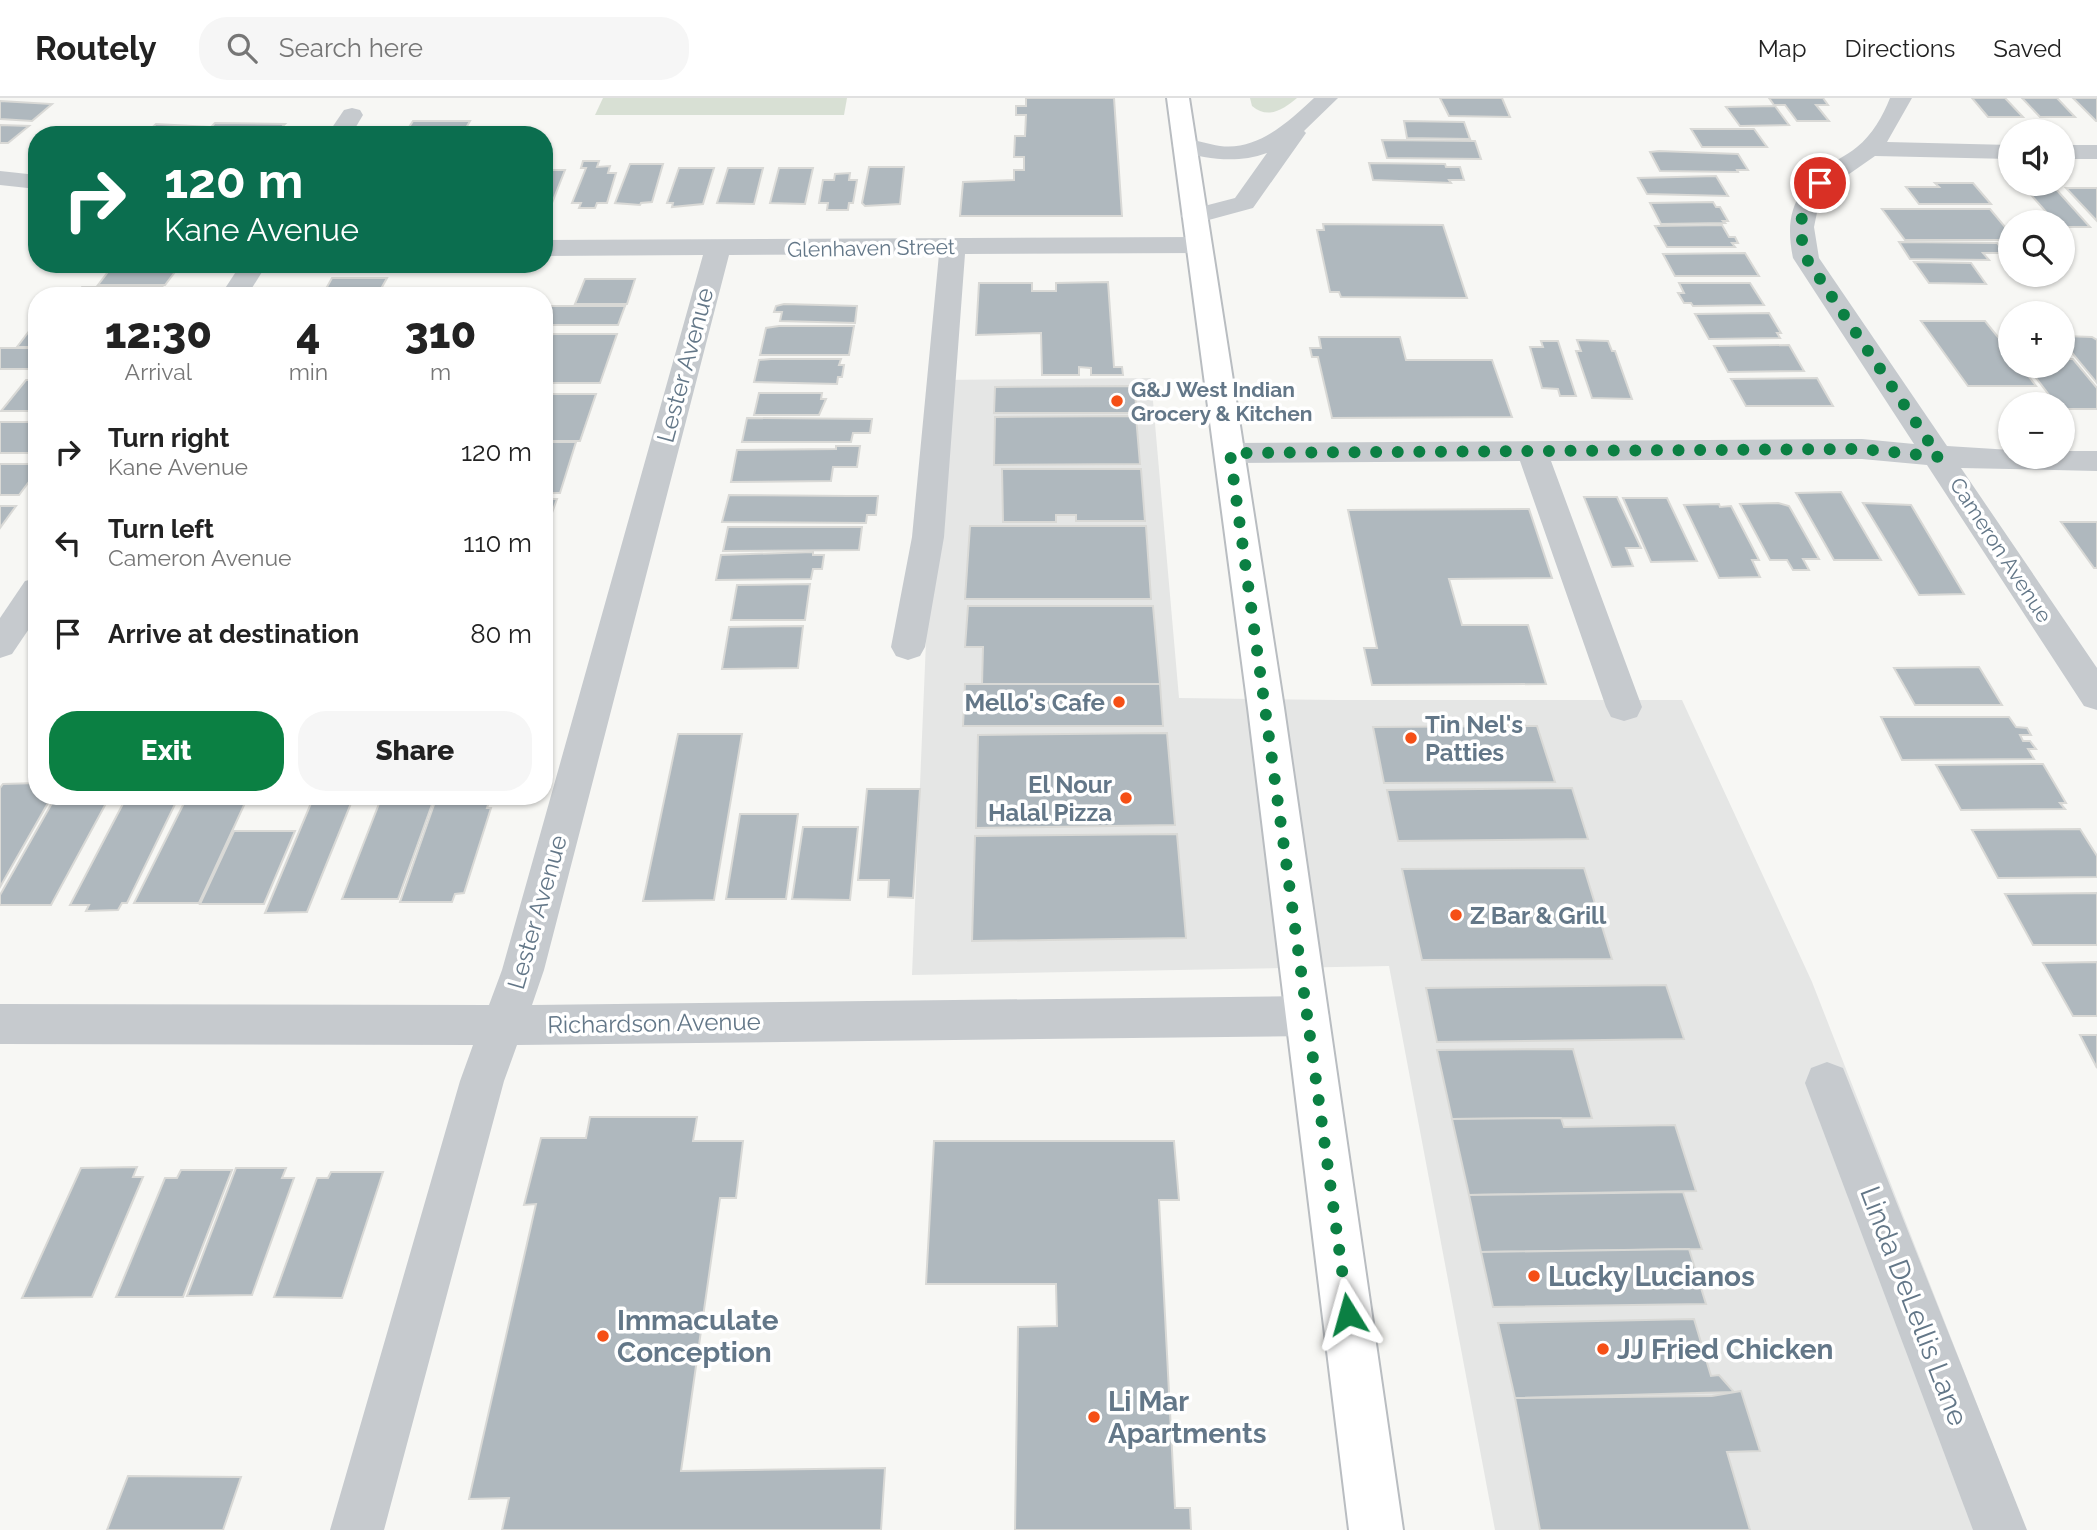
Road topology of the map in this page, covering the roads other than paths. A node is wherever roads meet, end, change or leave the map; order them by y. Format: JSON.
{"nodes":[{"id":1,"x":1178,"y":98,"type":"edge"},
{"id":2,"x":1326,"y":98,"type":"edge"},
{"id":3,"x":1901,"y":98,"type":"edge"},
{"id":4,"x":1303,"y":119,"type":"junction"},
{"id":5,"x":1185,"y":146,"type":"junction"},
{"id":6,"x":1869,"y":149,"type":"junction"},
{"id":7,"x":1998,"y":152,"type":"edge"},
{"id":8,"x":2075,"y":152,"type":"edge"},
{"id":9,"x":2097,"y":152,"type":"edge"},
{"id":10,"x":0,"y":178,"type":"edge"},
{"id":11,"x":28,"y":181,"type":"edge"},
{"id":12,"x":1194,"y":216,"type":"junction"},
{"id":13,"x":1199,"y":245,"type":"junction"},
{"id":14,"x":953,"y":247,"type":"junction"},
{"id":15,"x":553,"y":248,"type":"edge"},
{"id":16,"x":717,"y":250,"type":"junction"},
{"id":17,"x":1532,"y":451,"type":"junction"},
{"id":18,"x":1230,"y":453,"type":"junction"},
{"id":19,"x":1939,"y":457,"type":"junction"},
{"id":20,"x":2097,"y":461,"type":"edge"},
{"id":21,"x":28,"y":603,"type":"edge"},
{"id":22,"x":0,"y":645,"type":"edge"},
{"id":23,"x":908,"y":647,"type":"dead end"},
{"id":24,"x":2097,"y":696,"type":"edge"},
{"id":25,"x":1624,"y":706,"type":"dead end"},
{"id":26,"x":1308,"y":1016,"type":"junction"},
{"id":27,"x":0,"y":1024,"type":"edge"},
{"id":28,"x":502,"y":1025,"type":"junction"},
{"id":29,"x":1827,"y":1083,"type":"dead end"},
{"id":30,"x":357,"y":1530,"type":"edge"},
{"id":31,"x":1376,"y":1530,"type":"edge"},
{"id":32,"x":2000,"y":1530,"type":"edge"}],
"edges":[{"from":1,"to":5,"type":"main road"},
{"from":2,"to":4,"type":"street"},
{"from":3,"to":6,"type":"street","name":"Cameron Avenue"},
{"from":4,"to":5,"type":"street"},
{"from":4,"to":12,"type":"street"},
{"from":5,"to":12,"type":"main road"},
{"from":6,"to":7,"type":"street"},
{"from":6,"to":19,"type":"street","name":"Cameron Avenue"},
{"from":8,"to":9,"type":"street"},
{"from":10,"to":11,"type":"street"},
{"from":12,"to":13,"type":"main road"},
{"from":13,"to":14,"type":"street","name":"Glenhaven Street"},
{"from":13,"to":18,"type":"main road"},
{"from":14,"to":16,"type":"street","name":"Glenhaven Street"},
{"from":14,"to":23,"type":"street"},
{"from":15,"to":16,"type":"street","name":"Glenhaven Street"},
{"from":16,"to":28,"type":"street","name":"Lester Avenue"},
{"from":17,"to":18,"type":"street"},
{"from":17,"to":19,"type":"street"},
{"from":17,"to":25,"type":"street"},
{"from":18,"to":26,"type":"main road"},
{"from":19,"to":20,"type":"street"},
{"from":19,"to":24,"type":"street","name":"Cameron Avenue"},
{"from":21,"to":22,"type":"street"},
{"from":26,"to":28,"type":"street","name":"Richardson Avenue"},
{"from":26,"to":31,"type":"main road"},
{"from":27,"to":28,"type":"street","name":"Richardson Avenue"},
{"from":28,"to":30,"type":"street","name":"Lester Avenue"},
{"from":29,"to":32,"type":"street","name":"Linda DeLellis Lane"}]}
